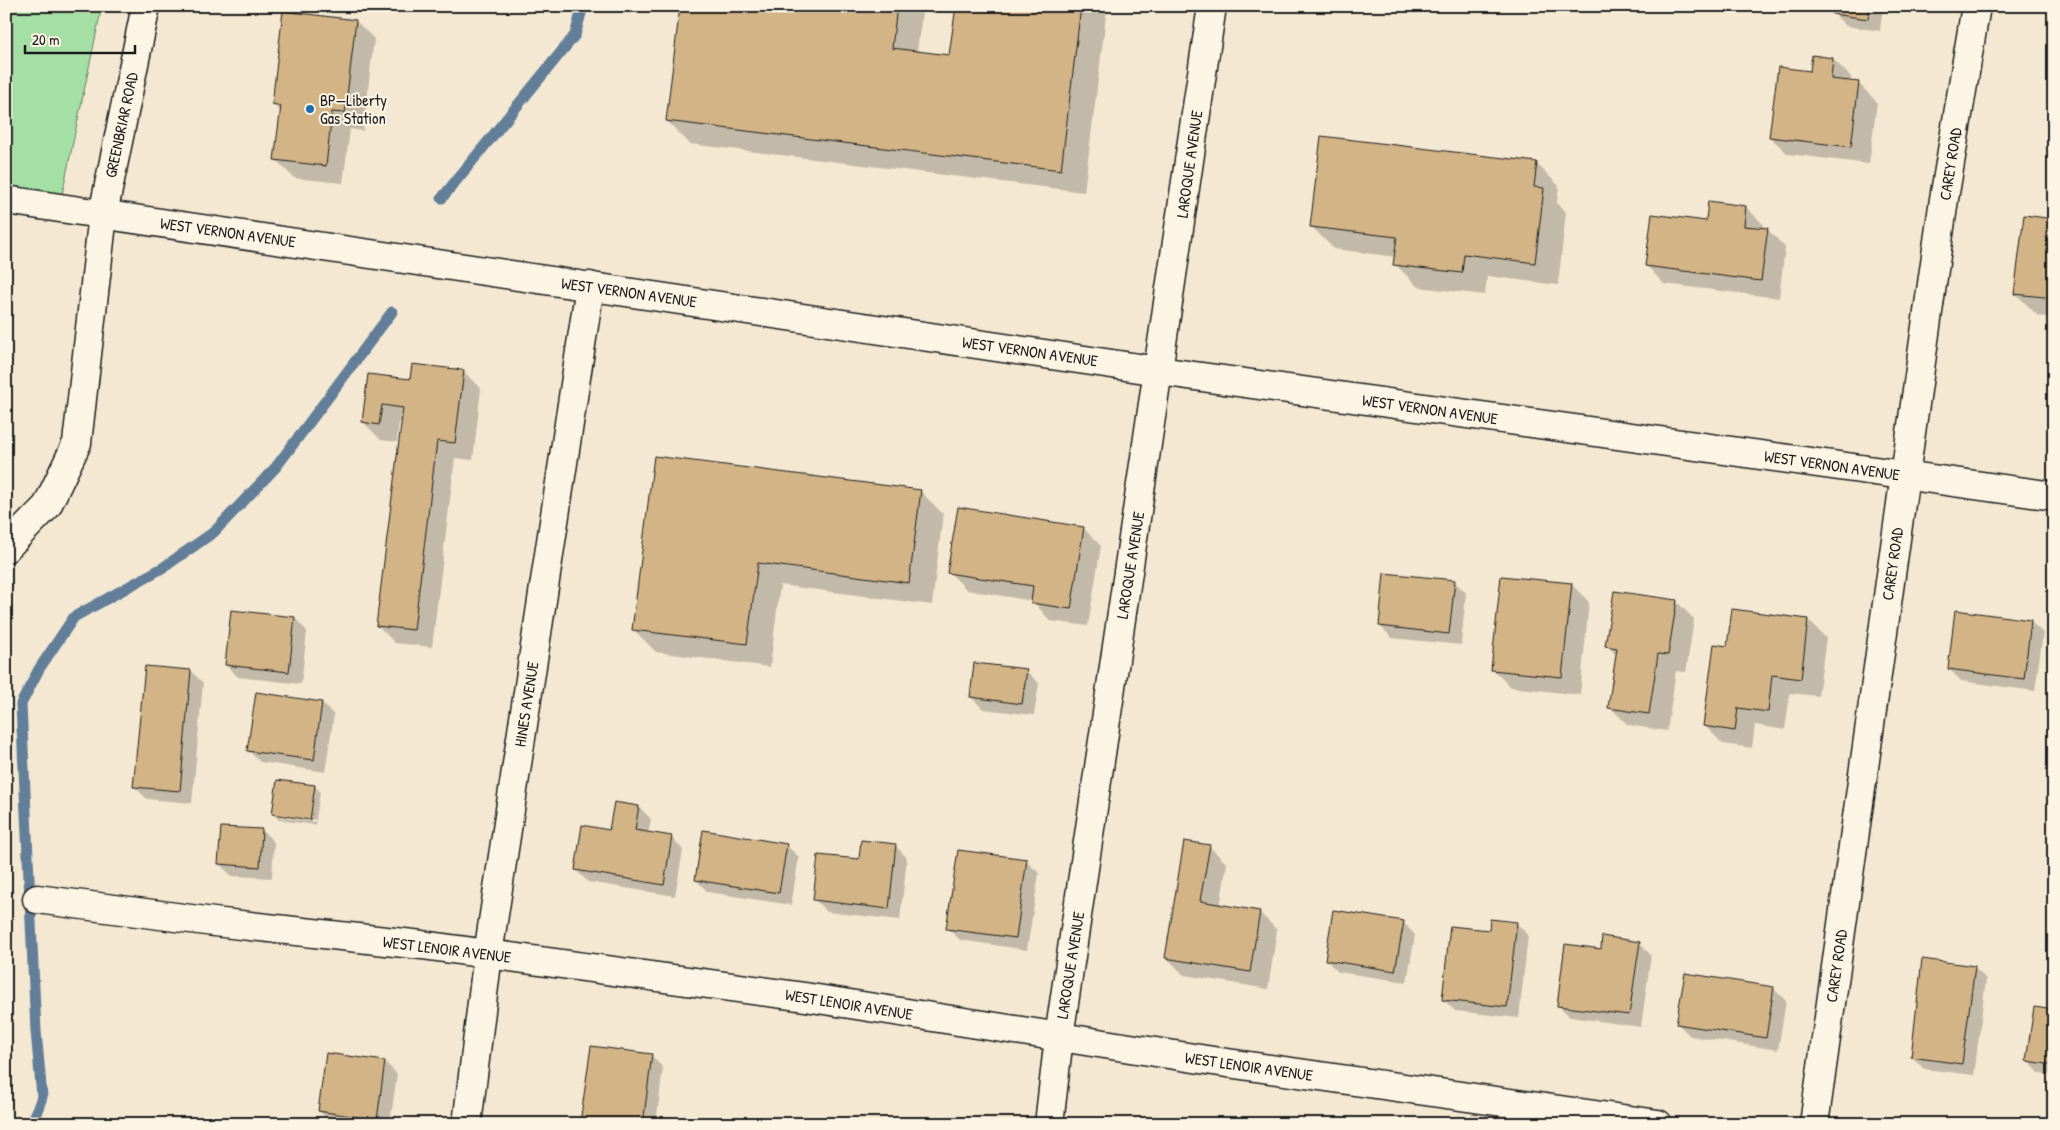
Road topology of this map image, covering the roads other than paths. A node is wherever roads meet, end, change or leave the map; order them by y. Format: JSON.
{"nodes":[{"id":1,"x":146,"y":6,"type":"edge"},
{"id":2,"x":1212,"y":6,"type":"edge"},
{"id":3,"x":1976,"y":6,"type":"edge"},
{"id":4,"x":6,"y":200,"type":"edge"},
{"id":5,"x":103,"y":214,"type":"junction"},
{"id":6,"x":590,"y":286,"type":"junction"},
{"id":7,"x":1159,"y":371,"type":"junction"},
{"id":8,"x":1904,"y":475,"type":"junction"},
{"id":9,"x":2054,"y":496,"type":"edge"},
{"id":10,"x":6,"y":548,"type":"edge"},
{"id":11,"x":37,"y":899,"type":"dead end"},
{"id":12,"x":488,"y":954,"type":"junction"},
{"id":13,"x":1059,"y":1037,"type":"junction"},
{"id":14,"x":467,"y":1124,"type":"edge"},
{"id":15,"x":1048,"y":1124,"type":"edge"},
{"id":16,"x":1658,"y":1124,"type":"edge"},
{"id":17,"x":1814,"y":1124,"type":"edge"}],
"edges":[{"from":1,"to":5,"type":"street","name":"GREENBRIAR ROAD"},
{"from":2,"to":7,"type":"street","name":"LAROQUE AVENUE"},
{"from":3,"to":8,"type":"street","name":"CAREY ROAD"},
{"from":4,"to":5,"type":"street","name":"WEST VERNON AVENUE"},
{"from":5,"to":6,"type":"street","name":"WEST VERNON AVENUE"},
{"from":5,"to":10,"type":"street","name":"GREENBRIAR ROAD"},
{"from":6,"to":7,"type":"street","name":"WEST VERNON AVENUE"},
{"from":6,"to":12,"type":"street","name":"HINES AVENUE"},
{"from":7,"to":8,"type":"street","name":"WEST VERNON AVENUE"},
{"from":7,"to":13,"type":"street","name":"LAROQUE AVENUE"},
{"from":8,"to":9,"type":"street","name":"WEST VERNON AVENUE"},
{"from":8,"to":17,"type":"street","name":"CAREY ROAD"},
{"from":11,"to":12,"type":"street","name":"WEST LENOIR AVENUE"},
{"from":12,"to":13,"type":"street","name":"WEST LENOIR AVENUE"},
{"from":12,"to":14,"type":"street","name":"HINES AVENUE"},
{"from":13,"to":15,"type":"street","name":"LAROQUE AVENUE"},
{"from":13,"to":16,"type":"street","name":"WEST LENOIR AVENUE"}]}
